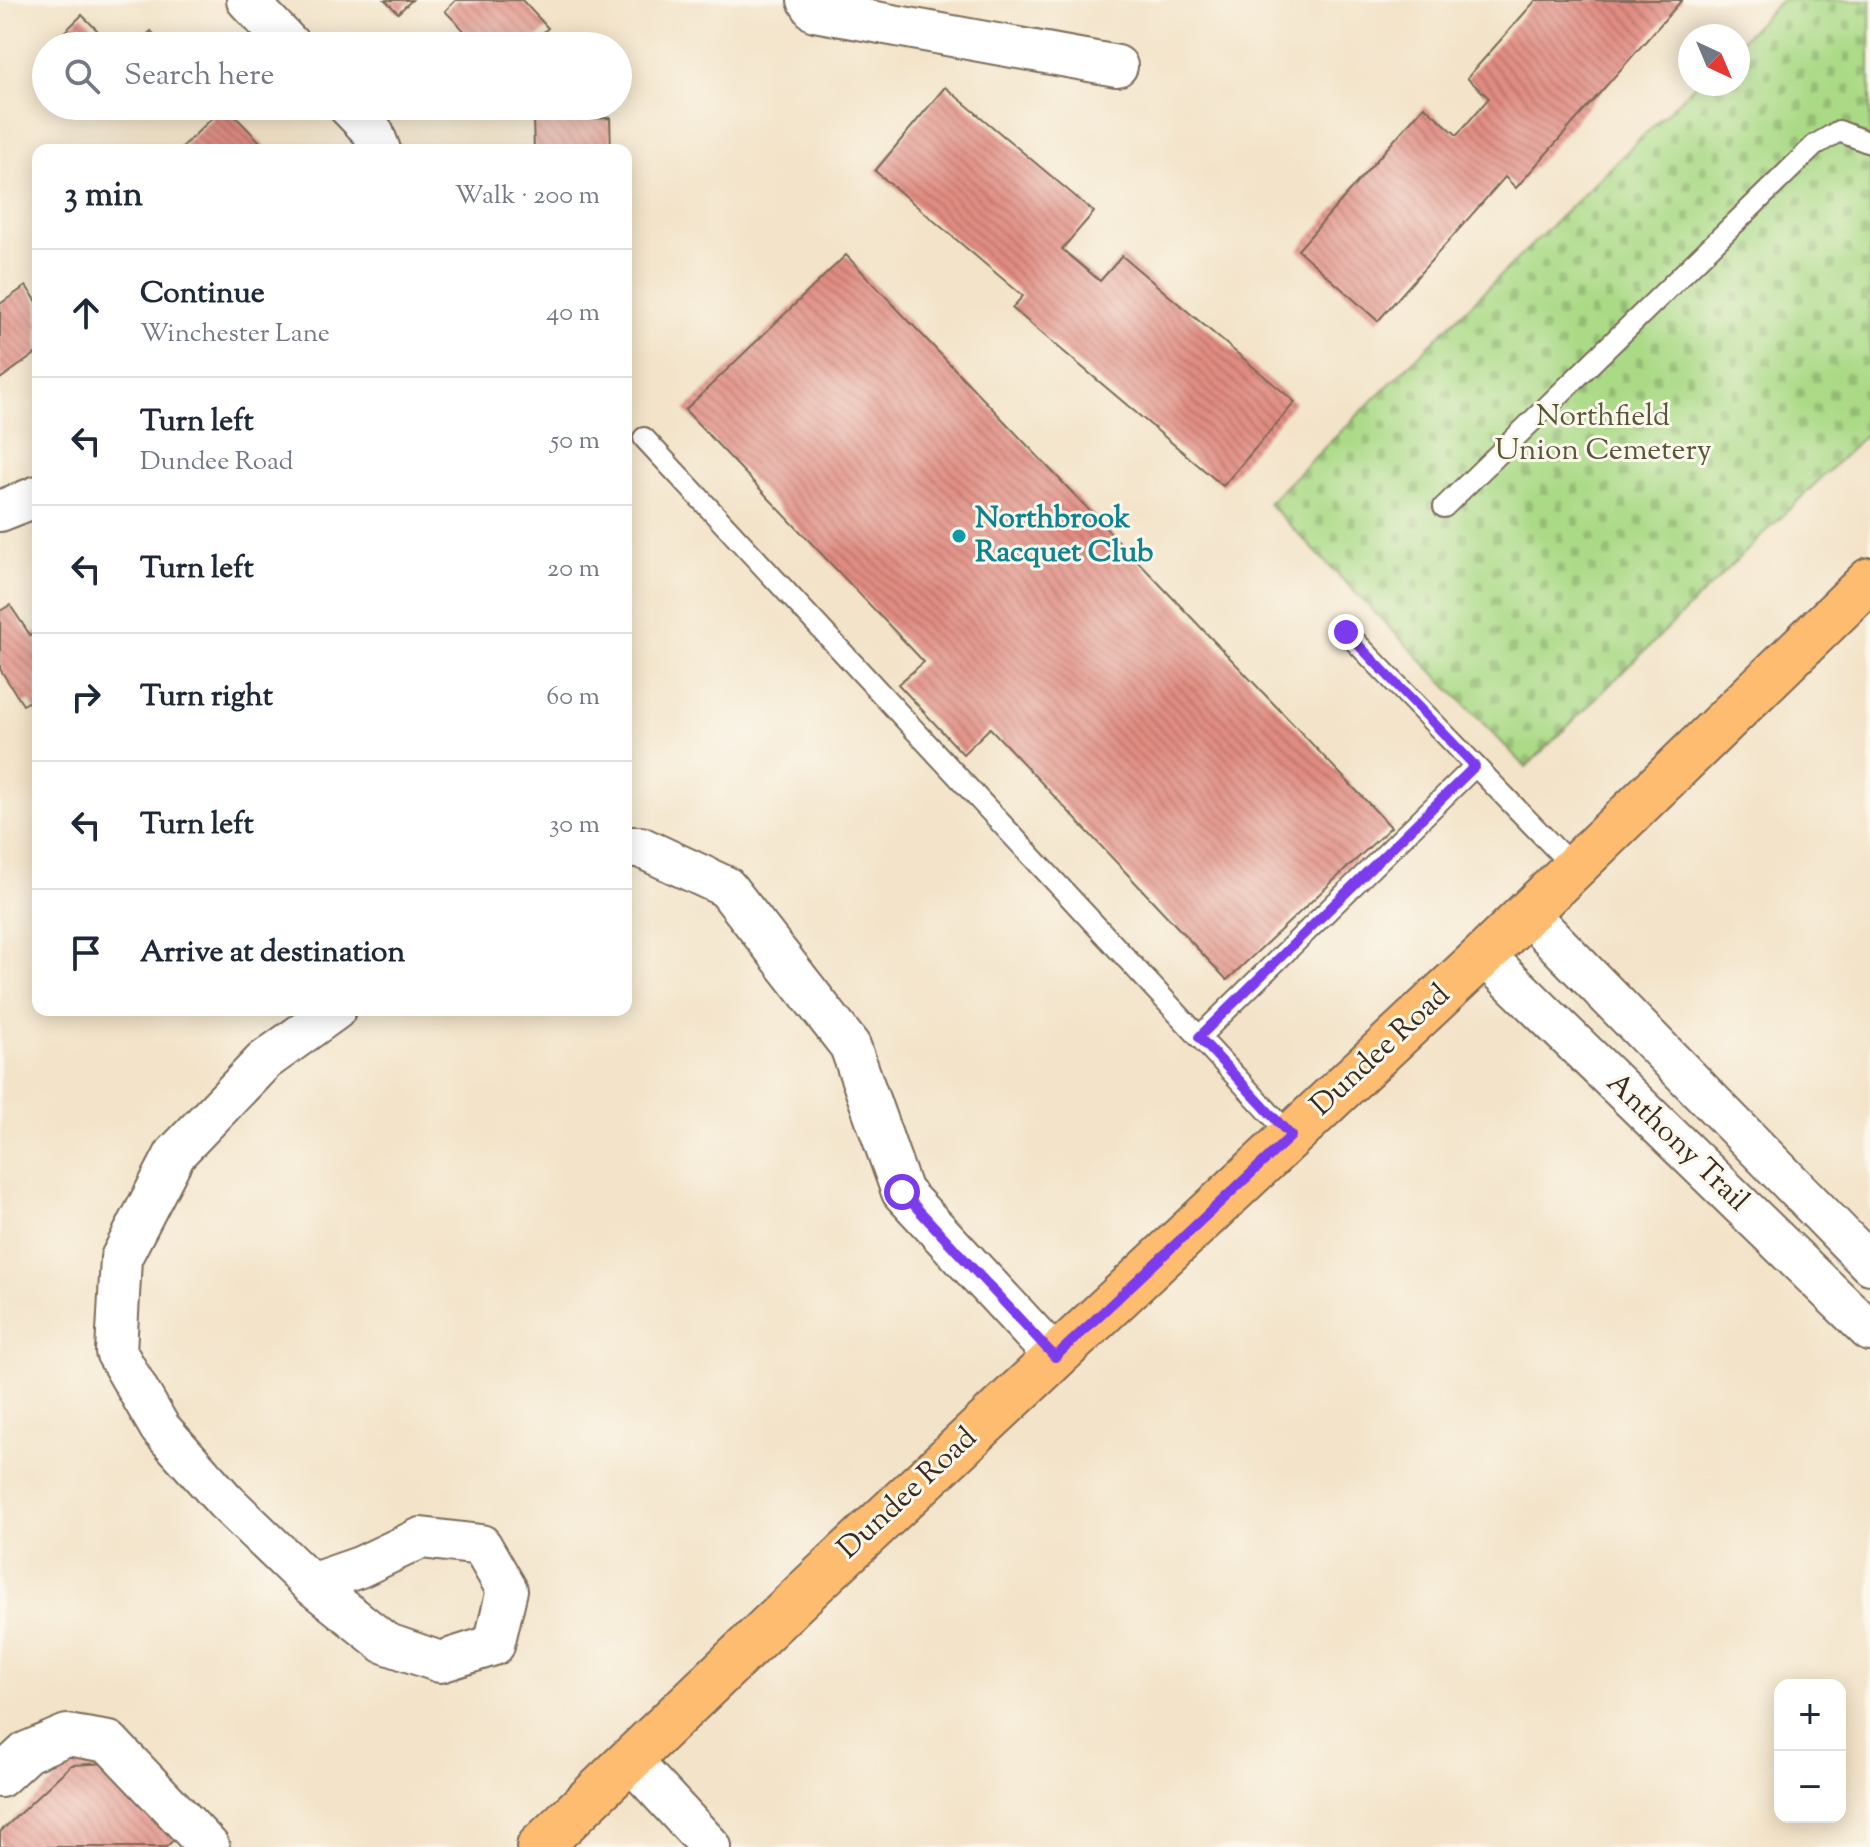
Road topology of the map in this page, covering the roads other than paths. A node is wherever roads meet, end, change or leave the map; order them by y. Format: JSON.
{"nodes":[{"id":1,"x":247,"y":0,"type":"edge"},
{"id":2,"x":808,"y":0,"type":"edge"},
{"id":3,"x":278,"y":32,"type":"edge"},
{"id":4,"x":1117,"y":66,"type":"dead end"},
{"id":5,"x":1870,"y":143,"type":"edge"},
{"id":6,"x":644,"y":438,"type":"dead end"},
{"id":7,"x":32,"y":498,"type":"edge"},
{"id":8,"x":1444,"y":507,"type":"dead end"},
{"id":9,"x":0,"y":511,"type":"edge"},
{"id":10,"x":1870,"y":580,"type":"edge"},
{"id":11,"x":1346,"y":632,"type":"dead end"},
{"id":12,"x":1475,"y":766,"type":"junction"},
{"id":13,"x":632,"y":847,"type":"edge"},
{"id":14,"x":1574,"y":868,"type":"junction"},
{"id":15,"x":1527,"y":913,"type":"junction"},
{"id":16,"x":1484,"y":955,"type":"junction"},
{"id":17,"x":327,"y":1016,"type":"edge"},
{"id":18,"x":1199,"y":1037,"type":"junction"},
{"id":19,"x":1291,"y":1136,"type":"junction"},
{"id":20,"x":1870,"y":1264,"type":"edge"},
{"id":21,"x":1870,"y":1331,"type":"edge"},
{"id":22,"x":1055,"y":1357,"type":"junction"},
{"id":23,"x":311,"y":1584,"type":"dead end"},
{"id":24,"x":631,"y":1761,"type":"junction"},
{"id":25,"x":0,"y":1777,"type":"edge"},
{"id":26,"x":209,"y":1847,"type":"edge"},
{"id":27,"x":539,"y":1847,"type":"edge"},
{"id":28,"x":711,"y":1847,"type":"edge"}],
"edges":[{"from":1,"to":3,"type":"street"},
{"from":2,"to":4,"type":"street"},
{"from":5,"to":8,"type":"lane"},
{"from":6,"to":18,"type":"lane"},
{"from":7,"to":9,"type":"street"},
{"from":10,"to":14,"type":"main road","name":"Dundee Road"},
{"from":11,"to":12,"type":"lane"},
{"from":12,"to":14,"type":"lane"},
{"from":12,"to":18,"type":"lane"},
{"from":13,"to":22,"type":"street"},
{"from":14,"to":15,"type":"main road","name":"Dundee Road"},
{"from":15,"to":16,"type":"main road","name":"Dundee Road"},
{"from":15,"to":20,"type":"street","name":"Anthony Trail"},
{"from":16,"to":19,"type":"main road","name":"Dundee Road"},
{"from":16,"to":21,"type":"street","name":"Anthony Trail"},
{"from":17,"to":23,"type":"street"},
{"from":18,"to":19,"type":"lane"},
{"from":19,"to":22,"type":"main road","name":"Dundee Road"},
{"from":22,"to":24,"type":"main road","name":"Dundee Road"},
{"from":24,"to":27,"type":"main road","name":"Dundee Road"},
{"from":24,"to":28,"type":"street"},
{"from":25,"to":26,"type":"street"}]}
